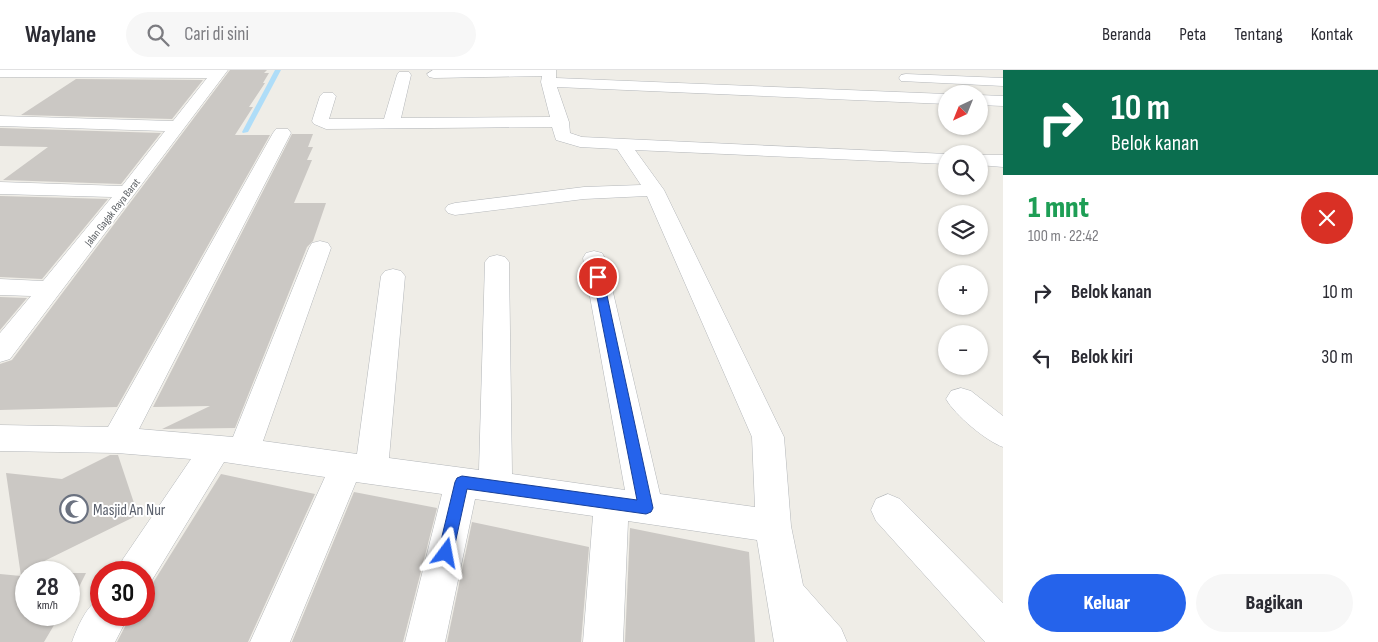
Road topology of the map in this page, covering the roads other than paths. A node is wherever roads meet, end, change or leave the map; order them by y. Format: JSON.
{"nodes":[{"id":1,"x":219,"y":72,"type":"edge"},
{"id":2,"x":0,"y":73,"type":"edge"},
{"id":3,"x":434,"y":74,"type":"dead end"},
{"id":4,"x":548,"y":74,"type":"edge"},
{"id":5,"x":404,"y":75,"type":"dead end"},
{"id":6,"x":888,"y":77,"type":"dead end"},
{"id":7,"x":1003,"y":82,"type":"edge"},
{"id":8,"x":328,"y":96,"type":"dead end"},
{"id":9,"x":938,"y":98,"type":"edge"},
{"id":10,"x":988,"y":100,"type":"edge"},
{"id":11,"x":1003,"y":101,"type":"edge"},
{"id":12,"x":0,"y":121,"type":"edge"},
{"id":13,"x":561,"y":122,"type":"junction"},
{"id":14,"x":391,"y":124,"type":"junction"},
{"id":15,"x":178,"y":126,"type":"junction"},
{"id":16,"x":282,"y":133,"type":"dead end"},
{"id":17,"x":622,"y":144,"type":"junction"},
{"id":18,"x":938,"y":159,"type":"edge"},
{"id":19,"x":988,"y":160,"type":"edge"},
{"id":20,"x":1003,"y":161,"type":"edge"},
{"id":21,"x":0,"y":188,"type":"edge"},
{"id":22,"x":654,"y":190,"type":"junction"},
{"id":23,"x":128,"y":192,"type":"junction"},
{"id":24,"x":455,"y":209,"type":"dead end"},
{"id":25,"x":320,"y":248,"type":"dead end"},
{"id":26,"x":594,"y":258,"type":"dead end"},
{"id":27,"x":497,"y":262,"type":"dead end"},
{"id":28,"x":393,"y":276,"type":"dead end"},
{"id":29,"x":0,"y":287,"type":"edge"},
{"id":30,"x":51,"y":289,"type":"junction"},
{"id":31,"x":0,"y":352,"type":"edge"},
{"id":32,"x":961,"y":399,"type":"dead end"},
{"id":33,"x":1003,"y":434,"type":"edge"},
{"id":34,"x":0,"y":438,"type":"edge"},
{"id":35,"x":118,"y":440,"type":"junction"},
{"id":36,"x":230,"y":450,"type":"junction"},
{"id":37,"x":359,"y":468,"type":"junction"},
{"id":38,"x":478,"y":485,"type":"junction"},
{"id":39,"x":628,"y":506,"type":"junction"},
{"id":40,"x":888,"y":510,"type":"dead end"},
{"id":41,"x":773,"y":526,"type":"junction"},
{"id":42,"x":144,"y":561,"type":"edge"},
{"id":43,"x":787,"y":596,"type":"junction"},
{"id":44,"x":102,"y":626,"type":"edge"},
{"id":45,"x":1003,"y":632,"type":"edge"},
{"id":46,"x":92,"y":642,"type":"edge"},
{"id":47,"x":270,"y":642,"type":"edge"},
{"id":48,"x":425,"y":642,"type":"edge"},
{"id":49,"x":603,"y":642,"type":"edge"},
{"id":50,"x":794,"y":642,"type":"edge"},
{"id":51,"x":827,"y":642,"type":"edge"}],
"edges":[{"from":1,"to":2,"type":"street"},
{"from":1,"to":15,"type":"street","name":"Jalan Gagak Raya Barat"},
{"from":3,"to":4,"type":"street"},
{"from":4,"to":9,"type":"street"},
{"from":4,"to":13,"type":"street"},
{"from":5,"to":14,"type":"street"},
{"from":6,"to":7,"type":"street"},
{"from":8,"to":14,"type":"street"},
{"from":10,"to":11,"type":"street"},
{"from":12,"to":15,"type":"street"},
{"from":13,"to":14,"type":"street"},
{"from":13,"to":17,"type":"street"},
{"from":15,"to":23,"type":"street","name":"Jalan Gagak Raya Barat"},
{"from":16,"to":35,"type":"street"},
{"from":17,"to":18,"type":"street"},
{"from":17,"to":22,"type":"street"},
{"from":19,"to":20,"type":"street"},
{"from":21,"to":23,"type":"street"},
{"from":22,"to":24,"type":"street"},
{"from":22,"to":41,"type":"street"},
{"from":23,"to":30,"type":"street","name":"Jalan Gagak Raya Barat"},
{"from":25,"to":36,"type":"street"},
{"from":26,"to":39,"type":"street"},
{"from":27,"to":38,"type":"street"},
{"from":28,"to":37,"type":"street"},
{"from":29,"to":30,"type":"street"},
{"from":30,"to":31,"type":"street","name":"Jalan Gagak Raya Barat"},
{"from":32,"to":33,"type":"street"},
{"from":34,"to":35,"type":"street"},
{"from":35,"to":36,"type":"street"},
{"from":36,"to":37,"type":"street"},
{"from":36,"to":42,"type":"street"},
{"from":37,"to":38,"type":"street"},
{"from":37,"to":47,"type":"street"},
{"from":38,"to":39,"type":"street"},
{"from":38,"to":48,"type":"street"},
{"from":39,"to":41,"type":"street"},
{"from":39,"to":49,"type":"street"},
{"from":40,"to":45,"type":"street"},
{"from":41,"to":43,"type":"street"},
{"from":43,"to":50,"type":"street"},
{"from":43,"to":51,"type":"street"},
{"from":44,"to":46,"type":"street"}]}
